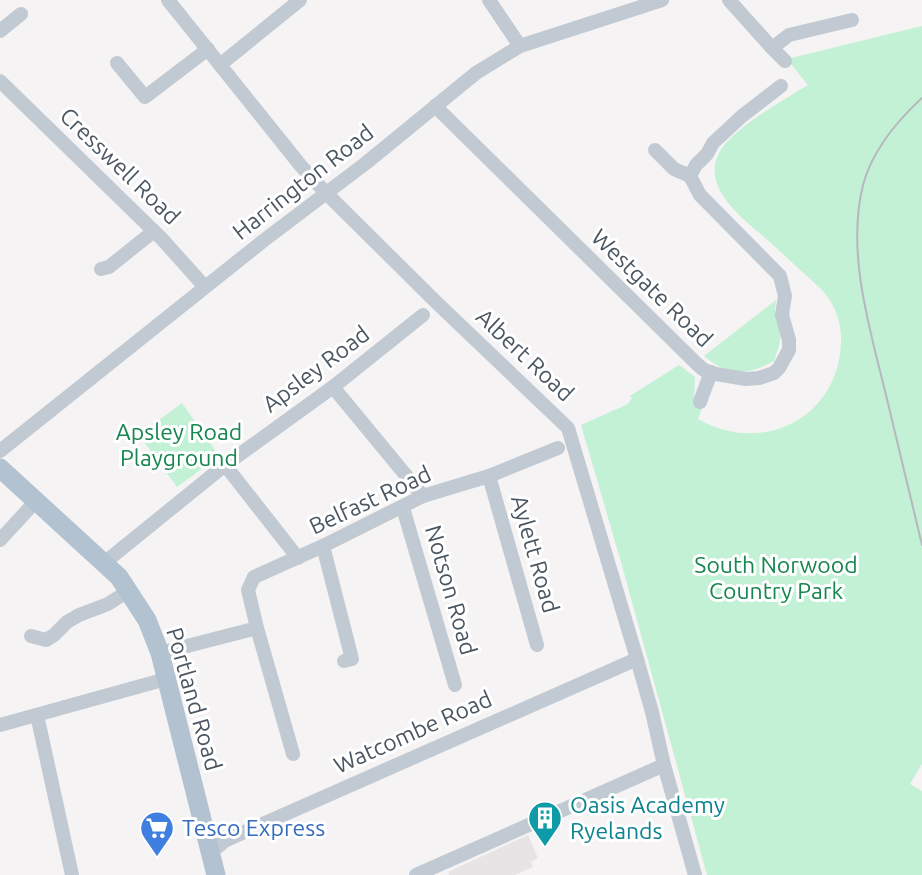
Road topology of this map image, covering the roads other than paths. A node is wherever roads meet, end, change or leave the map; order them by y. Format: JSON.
{"nodes":[{"id":1,"x":168,"y":0,"type":"edge"},
{"id":2,"x":300,"y":0,"type":"edge"},
{"id":3,"x":489,"y":0,"type":"edge"},
{"id":4,"x":662,"y":0,"type":"edge"},
{"id":5,"x":729,"y":0,"type":"edge"},
{"id":6,"x":21,"y":14,"type":"dead end"},
{"id":7,"x":852,"y":20,"type":"dead end"},
{"id":8,"x":0,"y":31,"type":"edge"},
{"id":9,"x":520,"y":46,"type":"junction"},
{"id":10,"x":772,"y":48,"type":"junction"},
{"id":11,"x":208,"y":49,"type":"junction"},
{"id":12,"x":785,"y":61,"type":"dead end"},
{"id":13,"x":117,"y":63,"type":"dead end"},
{"id":14,"x":221,"y":64,"type":"junction"},
{"id":15,"x":0,"y":81,"type":"edge"},
{"id":16,"x":781,"y":86,"type":"dead end"},
{"id":17,"x":435,"y":106,"type":"junction"},
{"id":18,"x":655,"y":150,"type":"dead end"},
{"id":19,"x":690,"y":176,"type":"junction"},
{"id":20,"x":326,"y":193,"type":"junction"},
{"id":21,"x":154,"y":231,"type":"junction"},
{"id":22,"x":101,"y":269,"type":"dead end"},
{"id":23,"x":205,"y":287,"type":"junction"},
{"id":24,"x":423,"y":316,"type":"dead end"},
{"id":25,"x":711,"y":372,"type":"junction"},
{"id":26,"x":333,"y":387,"type":"junction"},
{"id":27,"x":700,"y":402,"type":"dead end"},
{"id":28,"x":558,"y":448,"type":"dead end"},
{"id":29,"x":0,"y":451,"type":"edge"},
{"id":30,"x":225,"y":465,"type":"junction"},
{"id":31,"x":0,"y":468,"type":"edge"},
{"id":32,"x":489,"y":476,"type":"junction"},
{"id":33,"x":423,"y":496,"type":"junction"},
{"id":34,"x":36,"y":501,"type":"junction"},
{"id":35,"x":402,"y":508,"type":"junction"},
{"id":36,"x":0,"y":540,"type":"edge"},
{"id":37,"x":323,"y":546,"type":"junction"},
{"id":38,"x":298,"y":558,"type":"junction"},
{"id":39,"x":104,"y":563,"type":"junction"},
{"id":40,"x":128,"y":591,"type":"junction"},
{"id":41,"x":257,"y":628,"type":"junction"},
{"id":42,"x":32,"y":636,"type":"dead end"},
{"id":43,"x":537,"y":645,"type":"dead end"},
{"id":44,"x":160,"y":653,"type":"junction"},
{"id":45,"x":637,"y":659,"type":"junction"},
{"id":46,"x":344,"y":661,"type":"dead end"},
{"id":47,"x":166,"y":679,"type":"junction"},
{"id":48,"x":455,"y":685,"type":"dead end"},
{"id":49,"x":37,"y":715,"type":"junction"},
{"id":50,"x":0,"y":724,"type":"edge"},
{"id":51,"x":293,"y":754,"type":"dead end"},
{"id":52,"x":664,"y":765,"type":"junction"},
{"id":53,"x":217,"y":845,"type":"junction"},
{"id":54,"x":72,"y":875,"type":"edge"},
{"id":55,"x":216,"y":875,"type":"edge"},
{"id":56,"x":416,"y":875,"type":"edge"},
{"id":57,"x":695,"y":875,"type":"edge"}],
"edges":[{"from":1,"to":11,"type":"street","name":"Albert Road"},
{"from":2,"to":14,"type":"street"},
{"from":3,"to":9,"type":"street"},
{"from":4,"to":9,"type":"street","name":"Harrington Road"},
{"from":5,"to":10,"type":"street"},
{"from":6,"to":8,"type":"street"},
{"from":7,"to":10,"type":"street"},
{"from":9,"to":17,"type":"street","name":"Harrington Road"},
{"from":10,"to":12,"type":"street"},
{"from":11,"to":13,"type":"street"},
{"from":11,"to":14,"type":"street","name":"Albert Road"},
{"from":14,"to":20,"type":"street","name":"Albert Road"},
{"from":15,"to":21,"type":"street","name":"Cresswell Road"},
{"from":16,"to":19,"type":"street"},
{"from":17,"to":20,"type":"street","name":"Harrington Road"},
{"from":17,"to":25,"type":"street","name":"Westgate Road"},
{"from":18,"to":19,"type":"street"},
{"from":19,"to":25,"type":"street","name":"Westgate Road"},
{"from":20,"to":23,"type":"street","name":"Harrington Road"},
{"from":20,"to":45,"type":"street","name":"Albert Road"},
{"from":21,"to":22,"type":"street"},
{"from":21,"to":23,"type":"street","name":"Cresswell Road"},
{"from":23,"to":29,"type":"street","name":"Harrington Road"},
{"from":24,"to":26,"type":"street","name":"Apsley Road"},
{"from":25,"to":27,"type":"street"},
{"from":26,"to":30,"type":"street","name":"Apsley Road"},
{"from":26,"to":33,"type":"street"},
{"from":28,"to":32,"type":"street","name":"Belfast Road"},
{"from":30,"to":38,"type":"street"},
{"from":30,"to":39,"type":"street","name":"Apsley Road"},
{"from":31,"to":34,"type":"main road","name":"Portland Road"},
{"from":32,"to":33,"type":"street","name":"Belfast Road"},
{"from":32,"to":43,"type":"street","name":"Aylett Road"},
{"from":33,"to":35,"type":"street","name":"Belfast Road"},
{"from":34,"to":36,"type":"street"},
{"from":34,"to":39,"type":"main road","name":"Portland Road"},
{"from":35,"to":37,"type":"street","name":"Belfast Road"},
{"from":35,"to":48,"type":"street","name":"Notson Road"},
{"from":37,"to":38,"type":"street","name":"Belfast Road"},
{"from":37,"to":46,"type":"street"},
{"from":38,"to":41,"type":"street","name":"Belfast Road"},
{"from":39,"to":40,"type":"main road","name":"Portland Road"},
{"from":40,"to":42,"type":"street"},
{"from":40,"to":44,"type":"main road","name":"Portland Road"},
{"from":41,"to":44,"type":"street"},
{"from":41,"to":51,"type":"street"},
{"from":44,"to":47,"type":"main road","name":"Portland Road"},
{"from":45,"to":52,"type":"street","name":"Albert Road"},
{"from":45,"to":53,"type":"street","name":"Watcombe Road"},
{"from":47,"to":49,"type":"street"},
{"from":47,"to":53,"type":"main road","name":"Portland Road"},
{"from":49,"to":50,"type":"street"},
{"from":49,"to":54,"type":"street"},
{"from":52,"to":56,"type":"street"},
{"from":52,"to":57,"type":"street","name":"Albert Road"},
{"from":53,"to":55,"type":"main road","name":"Portland Road"}]}
